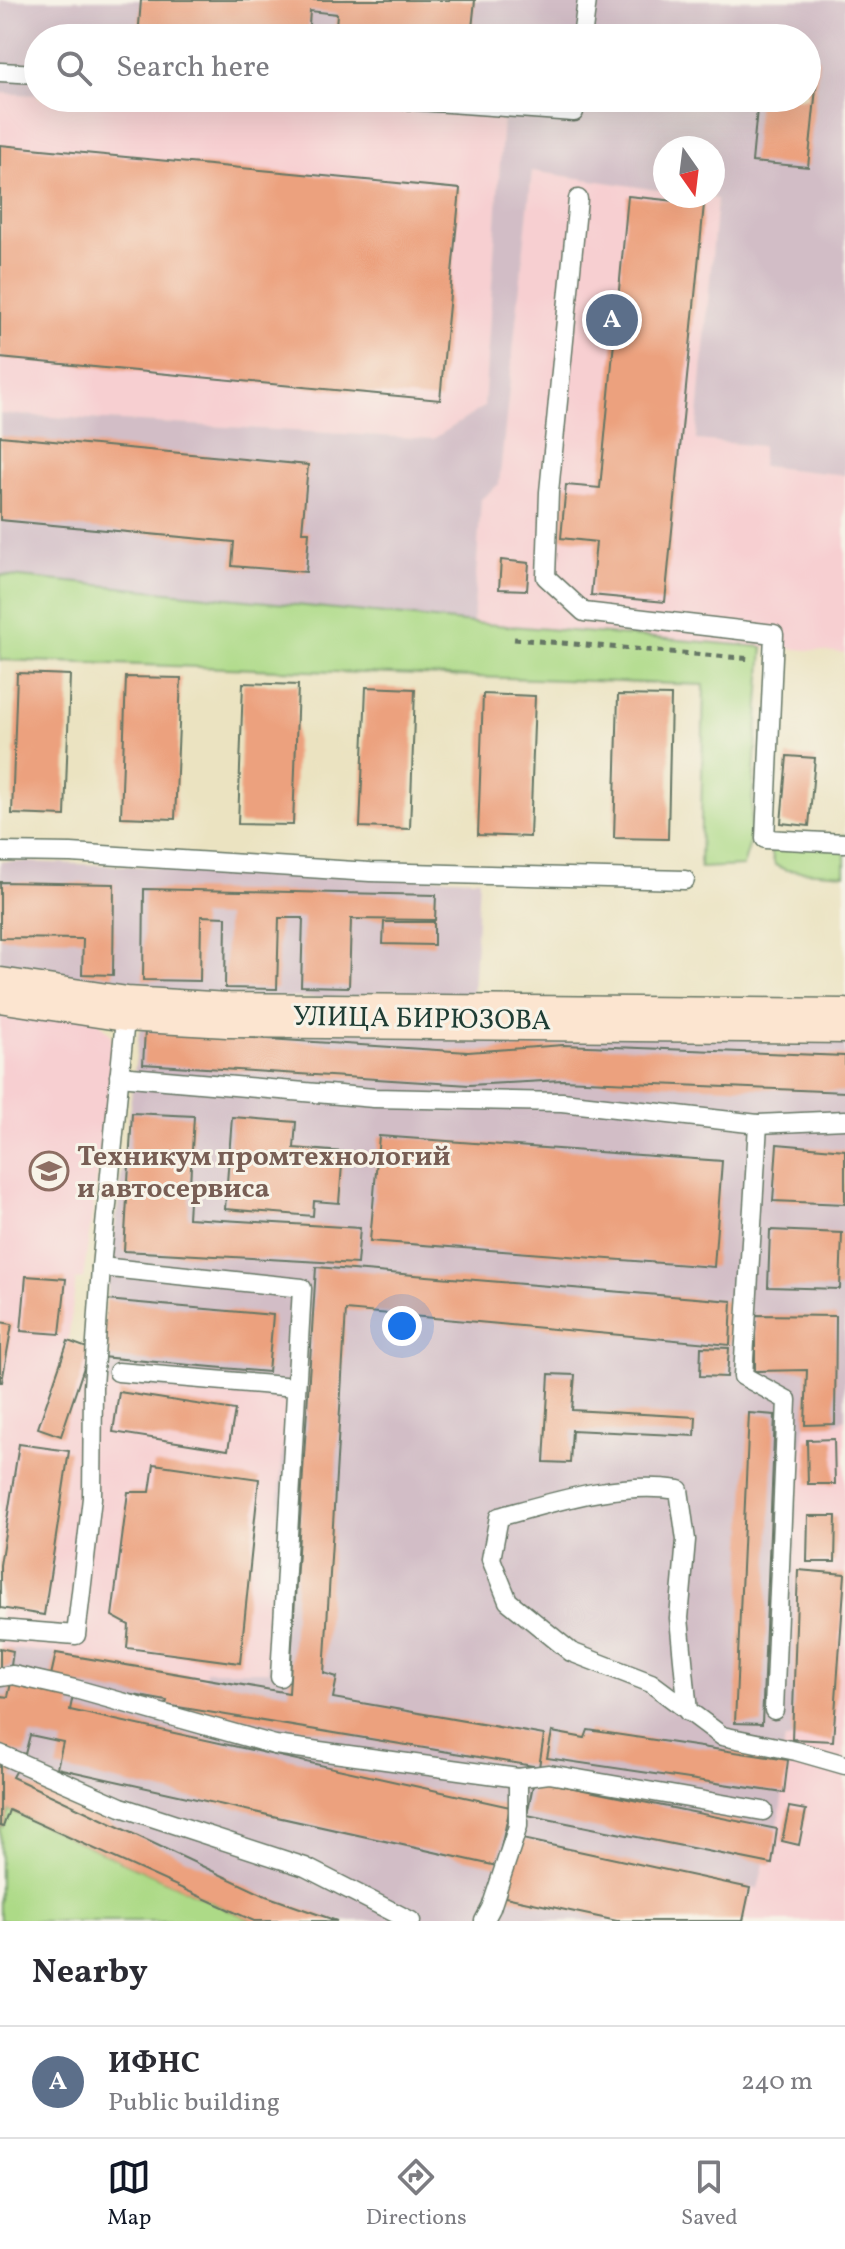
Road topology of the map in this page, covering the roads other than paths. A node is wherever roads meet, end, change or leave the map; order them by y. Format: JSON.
{"nodes":[{"id":1,"x":587,"y":0,"type":"edge"},
{"id":2,"x":584,"y":24,"type":"edge"},
{"id":3,"x":0,"y":72,"type":"edge"},
{"id":4,"x":24,"y":73,"type":"edge"},
{"id":5,"x":578,"y":199,"type":"dead end"},
{"id":6,"x":845,"y":843,"type":"edge"},
{"id":7,"x":0,"y":852,"type":"edge"},
{"id":8,"x":685,"y":880,"type":"dead end"},
{"id":9,"x":0,"y":990,"type":"edge"},
{"id":10,"x":126,"y":1009,"type":"junction"},
{"id":11,"x":845,"y":1021,"type":"edge"},
{"id":12,"x":119,"y":1076,"type":"junction"},
{"id":13,"x":845,"y":1120,"type":"edge"},
{"id":14,"x":758,"y":1124,"type":"junction"},
{"id":15,"x":101,"y":1267,"type":"junction"},
{"id":16,"x":118,"y":1372,"type":"dead end"},
{"id":17,"x":296,"y":1387,"type":"junction"},
{"id":18,"x":0,"y":1629,"type":"edge"},
{"id":19,"x":0,"y":1677,"type":"edge"},
{"id":20,"x":280,"y":1677,"type":"dead end"},
{"id":21,"x":774,"y":1710,"type":"dead end"},
{"id":22,"x":688,"y":1712,"type":"junction"},
{"id":23,"x":0,"y":1754,"type":"edge"},
{"id":24,"x":845,"y":1765,"type":"edge"},
{"id":25,"x":518,"y":1778,"type":"junction"},
{"id":26,"x":763,"y":1811,"type":"dead end"},
{"id":27,"x":411,"y":1921,"type":"edge"},
{"id":28,"x":484,"y":1921,"type":"edge"}],
"edges":[{"from":1,"to":2,"type":"lane"},
{"from":3,"to":4,"type":"lane"},
{"from":5,"to":6,"type":"lane"},
{"from":7,"to":8,"type":"lane"},
{"from":9,"to":10,"type":"main road","name":"УЛИЦА БИРЮЗОВА"},
{"from":10,"to":11,"type":"main road","name":"УЛИЦА БИРЮЗОВА"},
{"from":10,"to":12,"type":"lane"},
{"from":12,"to":14,"type":"lane"},
{"from":12,"to":15,"type":"lane"},
{"from":13,"to":14,"type":"lane"},
{"from":14,"to":21,"type":"lane"},
{"from":15,"to":17,"type":"lane"},
{"from":15,"to":18,"type":"lane"},
{"from":16,"to":17,"type":"lane"},
{"from":17,"to":20,"type":"lane"},
{"from":19,"to":25,"type":"lane"},
{"from":22,"to":22,"type":"lane"},
{"from":22,"to":24,"type":"lane"},
{"from":23,"to":27,"type":"lane"},
{"from":25,"to":26,"type":"lane"},
{"from":25,"to":28,"type":"lane"}]}
